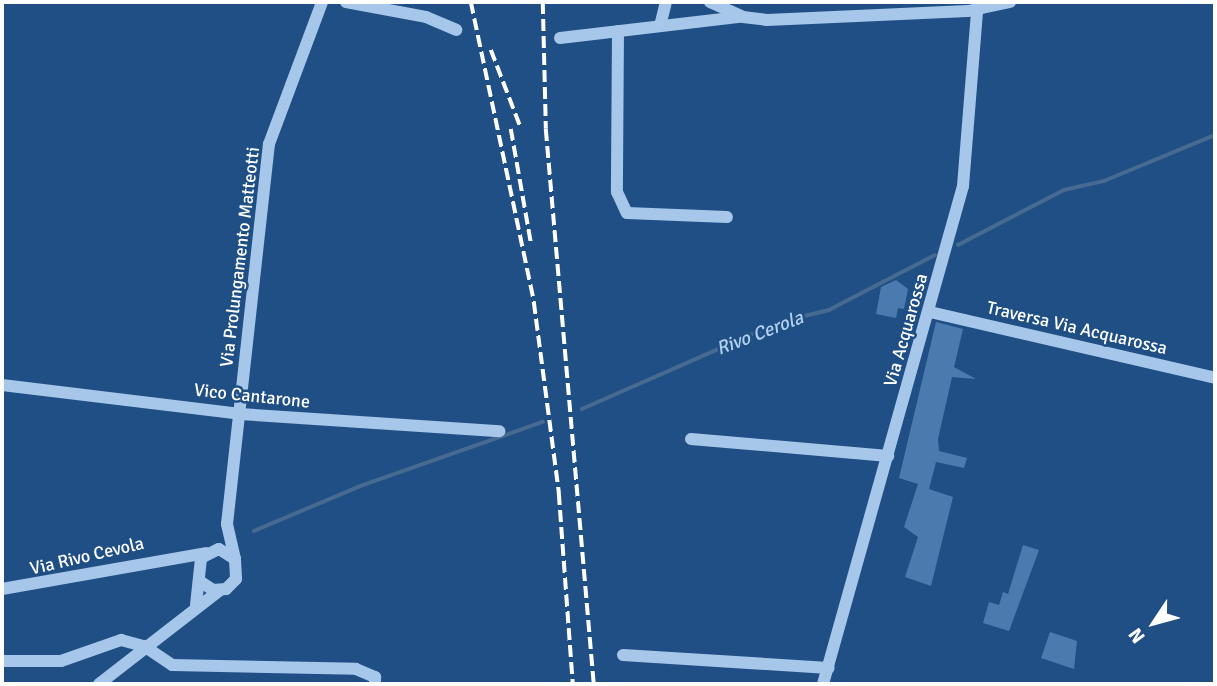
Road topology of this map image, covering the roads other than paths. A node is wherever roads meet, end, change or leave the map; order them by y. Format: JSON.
{"nodes":[{"id":1,"x":322,"y":2,"type":"edge"},
{"id":2,"x":331,"y":2,"type":"edge"},
{"id":3,"x":346,"y":2,"type":"edge"},
{"id":4,"x":666,"y":2,"type":"edge"},
{"id":5,"x":710,"y":2,"type":"edge"},
{"id":6,"x":1010,"y":2,"type":"edge"},
{"id":7,"x":977,"y":11,"type":"junction"},
{"id":8,"x":743,"y":17,"type":"junction"},
{"id":9,"x":660,"y":26,"type":"junction"},
{"id":10,"x":456,"y":30,"type":"dead end"},
{"id":11,"x":618,"y":31,"type":"junction"},
{"id":12,"x":560,"y":38,"type":"dead end"},
{"id":13,"x":727,"y":217,"type":"dead end"},
{"id":14,"x":930,"y":312,"type":"junction"},
{"id":15,"x":1215,"y":378,"type":"edge"},
{"id":16,"x":2,"y":385,"type":"edge"},
{"id":17,"x":240,"y":414,"type":"junction"},
{"id":18,"x":499,"y":431,"type":"dead end"},
{"id":19,"x":691,"y":439,"type":"dead end"},
{"id":20,"x":888,"y":456,"type":"junction"},
{"id":21,"x":227,"y":524,"type":"junction"},
{"id":22,"x":209,"y":552,"type":"junction"},
{"id":23,"x":179,"y":554,"type":"junction"},
{"id":24,"x":235,"y":559,"type":"junction"},
{"id":25,"x":200,"y":580,"type":"junction"},
{"id":26,"x":2,"y":590,"type":"edge"},
{"id":27,"x":219,"y":590,"type":"junction"},
{"id":28,"x":196,"y":605,"type":"junction"},
{"id":29,"x":144,"y":646,"type":"junction"},
{"id":30,"x":623,"y":655,"type":"dead end"},
{"id":31,"x":2,"y":661,"type":"edge"},
{"id":32,"x":829,"y":668,"type":"junction"},
{"id":33,"x":100,"y":684,"type":"edge"},
{"id":34,"x":375,"y":684,"type":"edge"},
{"id":35,"x":823,"y":684,"type":"edge"}],
"edges":[{"from":1,"to":2,"type":"street"},
{"from":1,"to":17,"type":"street","name":"Via Prolungamento Matteotti"},
{"from":3,"to":10,"type":"street"},
{"from":4,"to":9,"type":"street"},
{"from":5,"to":8,"type":"street"},
{"from":6,"to":7,"type":"street"},
{"from":7,"to":8,"type":"street"},
{"from":7,"to":14,"type":"street","name":"Via Acquarossa"},
{"from":8,"to":9,"type":"street"},
{"from":9,"to":11,"type":"street"},
{"from":11,"to":12,"type":"street"},
{"from":11,"to":13,"type":"street"},
{"from":14,"to":15,"type":"street","name":"Traversa Via Acquarossa"},
{"from":14,"to":20,"type":"street","name":"Via Acquarossa"},
{"from":16,"to":17,"type":"street","name":"Vico Cantarone"},
{"from":17,"to":18,"type":"street","name":"Vico Cantarone"},
{"from":17,"to":21,"type":"street","name":"Via Prolungamento Matteotti"},
{"from":19,"to":20,"type":"street"},
{"from":20,"to":32,"type":"street","name":"Via Acquarossa"},
{"from":21,"to":22,"type":"street","name":"Via Prolungamento Matteotti"},
{"from":21,"to":24,"type":"street","name":"Via Prolungamento Matteotti"},
{"from":22,"to":23,"type":"street","name":"Via Rivo Cevola"},
{"from":22,"to":24,"type":"street"},
{"from":22,"to":25,"type":"street","name":"Via Prolungamento Matteotti"},
{"from":23,"to":25,"type":"street"},
{"from":23,"to":26,"type":"street","name":"Via Rivo Cevola"},
{"from":24,"to":27,"type":"street"},
{"from":25,"to":27,"type":"street"},
{"from":25,"to":28,"type":"street","name":"Via Prolungamento Matteotti"},
{"from":27,"to":28,"type":"street"},
{"from":28,"to":29,"type":"street"},
{"from":29,"to":31,"type":"street"},
{"from":29,"to":33,"type":"street"},
{"from":29,"to":34,"type":"street"},
{"from":30,"to":32,"type":"street"},
{"from":32,"to":35,"type":"street","name":"Via Acquarossa"}]}
